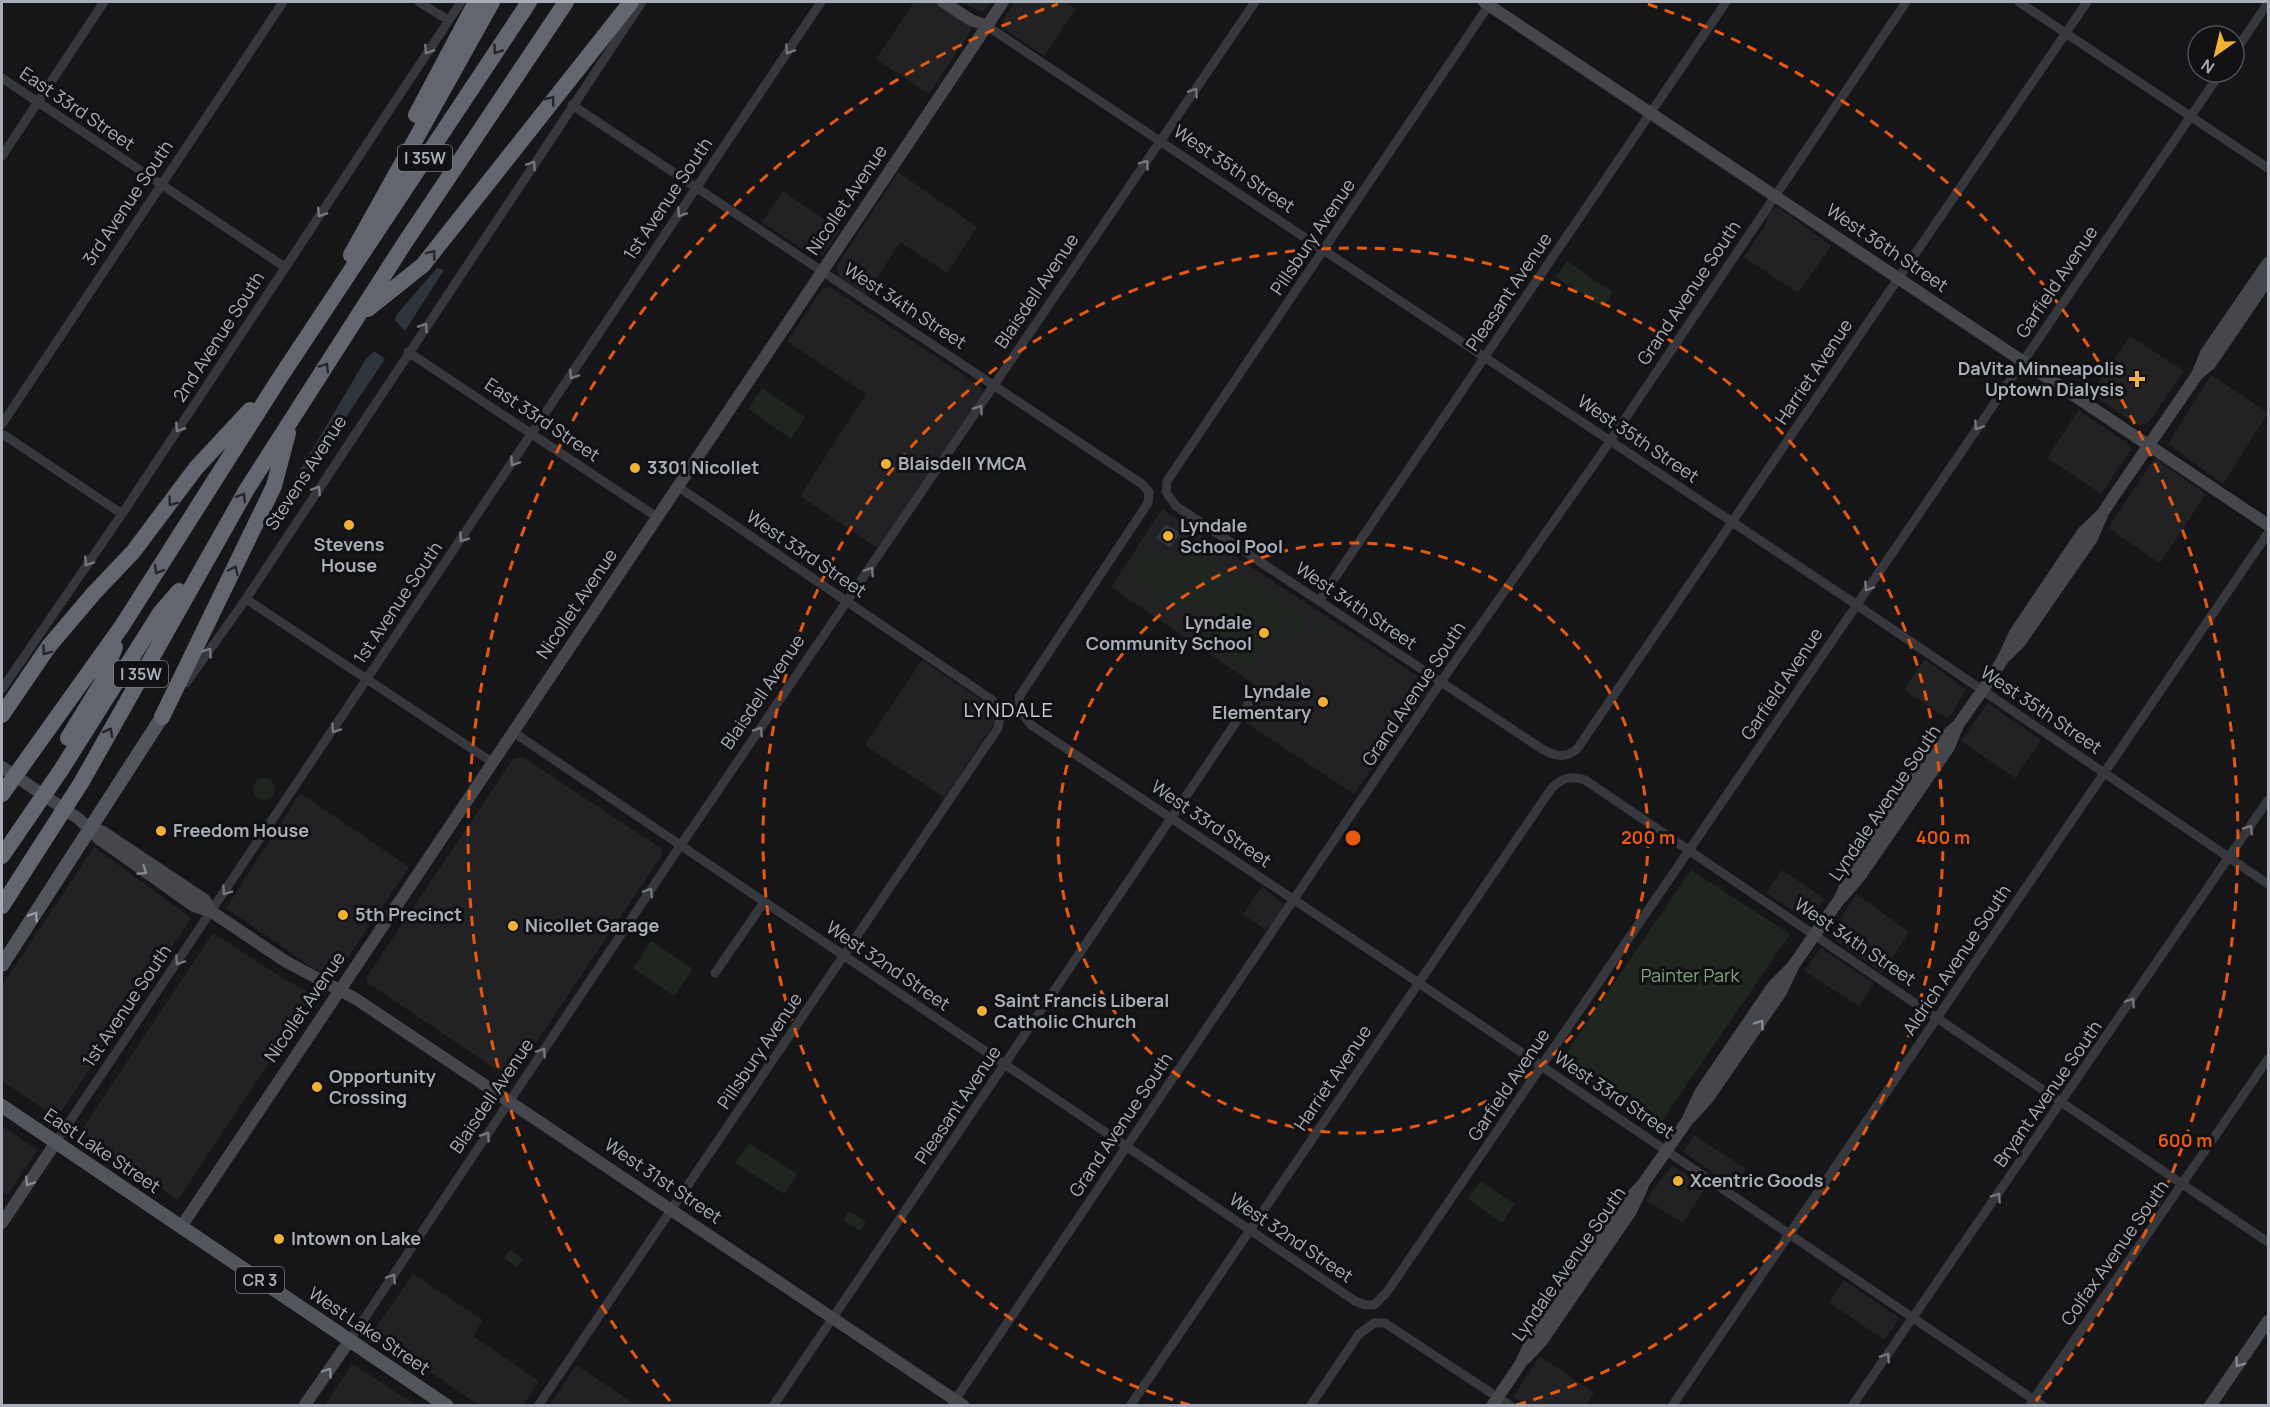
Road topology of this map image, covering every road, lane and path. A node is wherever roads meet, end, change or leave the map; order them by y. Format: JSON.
{"nodes":[{"id":1,"x":104,"y":2,"type":"edge"},
{"id":2,"x":283,"y":2,"type":"edge"},
{"id":3,"x":419,"y":2,"type":"edge"},
{"id":4,"x":461,"y":2,"type":"edge"},
{"id":5,"x":476,"y":2,"type":"edge"},
{"id":6,"x":492,"y":2,"type":"edge"},
{"id":7,"x":529,"y":2,"type":"edge"},
{"id":8,"x":566,"y":2,"type":"edge"},
{"id":9,"x":631,"y":2,"type":"edge"},
{"id":10,"x":642,"y":2,"type":"edge"},
{"id":11,"x":821,"y":2,"type":"edge"},
{"id":12,"x":943,"y":2,"type":"edge"},
{"id":13,"x":958,"y":2,"type":"edge"},
{"id":14,"x":1003,"y":2,"type":"edge"},
{"id":15,"x":1255,"y":2,"type":"edge"},
{"id":16,"x":1726,"y":2,"type":"edge"},
{"id":17,"x":1906,"y":2,"type":"edge"},
{"id":18,"x":2019,"y":2,"type":"edge"},
{"id":19,"x":2087,"y":2,"type":"edge"},
{"id":20,"x":1488,"y":3,"type":"edge"},
{"id":21,"x":2268,"y":3,"type":"edge"},
{"id":22,"x":448,"y":20,"type":"junction"},
{"id":23,"x":989,"y":22,"type":"junction"},
{"id":24,"x":2066,"y":33,"type":"junction"},
{"id":25,"x":2246,"y":35,"type":"edge"},
{"id":26,"x":2,"y":78,"type":"edge"},
{"id":27,"x":2213,"y":84,"type":"edge"},
{"id":28,"x":38,"y":102,"type":"junction"},
{"id":29,"x":572,"y":105,"type":"junction"},
{"id":30,"x":1650,"y":112,"type":"junction"},
{"id":31,"x":2191,"y":116,"type":"junction"},
{"id":32,"x":1161,"y":141,"type":"junction"},
{"id":33,"x":2,"y":156,"type":"edge"},
{"id":34,"x":2268,"y":168,"type":"edge"},
{"id":35,"x":160,"y":185,"type":"junction"},
{"id":36,"x":696,"y":189,"type":"junction"},
{"id":37,"x":1775,"y":195,"type":"junction"},
{"id":38,"x":375,"y":207,"type":"junction"},
{"id":39,"x":1324,"y":250,"type":"junction"},
{"id":40,"x":2268,"y":263,"type":"edge"},
{"id":41,"x":285,"y":267,"type":"junction"},
{"id":42,"x":820,"y":271,"type":"junction"},
{"id":43,"x":1899,"y":278,"type":"junction"},
{"id":44,"x":2268,"y":279,"type":"edge"},
{"id":45,"x":322,"y":314,"type":"junction"},
{"id":46,"x":356,"y":319,"type":"junction"},
{"id":47,"x":408,"y":351,"type":"junction"},
{"id":48,"x":1484,"y":357,"type":"junction"},
{"id":49,"x":2023,"y":361,"type":"junction"},
{"id":50,"x":2197,"y":375,"type":"junction"},
{"id":51,"x":279,"y":379,"type":"junction"},
{"id":52,"x":995,"y":386,"type":"junction"},
{"id":53,"x":294,"y":414,"type":"junction"},
{"id":54,"x":2,"y":431,"type":"edge"},
{"id":55,"x":533,"y":435,"type":"junction"},
{"id":56,"x":1610,"y":441,"type":"junction"},
{"id":57,"x":2149,"y":445,"type":"junction"},
{"id":58,"x":677,"y":486,"type":"junction"},
{"id":59,"x":1166,"y":492,"type":"joint"},
{"id":60,"x":122,"y":514,"type":"junction"},
{"id":61,"x":657,"y":517,"type":"junction"},
{"id":62,"x":1732,"y":522,"type":"junction"},
{"id":63,"x":2268,"y":525,"type":"edge"},
{"id":64,"x":2268,"y":533,"type":"edge"},
{"id":65,"x":201,"y":566,"type":"junction"},
{"id":66,"x":246,"y":598,"type":"junction"},
{"id":67,"x":1319,"y":600,"type":"junction"},
{"id":68,"x":847,"y":602,"type":"junction"},
{"id":69,"x":1856,"y":604,"type":"junction"},
{"id":70,"x":122,"y":626,"type":"junction"},
{"id":71,"x":368,"y":681,"type":"junction"},
{"id":72,"x":1440,"y":684,"type":"junction"},
{"id":73,"x":2,"y":689,"type":"edge"},
{"id":74,"x":1982,"y":690,"type":"junction"},
{"id":75,"x":1250,"y":703,"type":"dead end"},
{"id":76,"x":1020,"y":710,"type":"joint"},
{"id":77,"x":1001,"y":712,"type":"joint"},
{"id":78,"x":2,"y":715,"type":"edge"},
{"id":79,"x":162,"y":717,"type":"junction"},
{"id":80,"x":513,"y":732,"type":"junction"},
{"id":81,"x":1564,"y":756,"type":"joint"},
{"id":82,"x":492,"y":762,"type":"junction"},
{"id":83,"x":2,"y":767,"type":"edge"},
{"id":84,"x":56,"y":767,"type":"junction"},
{"id":85,"x":2105,"y":773,"type":"junction"},
{"id":86,"x":1570,"y":777,"type":"joint"},
{"id":87,"x":2,"y":794,"type":"edge"},
{"id":88,"x":2268,"y":800,"type":"edge"},
{"id":89,"x":1171,"y":817,"type":"junction"},
{"id":90,"x":22,"y":818,"type":"junction"},
{"id":91,"x":89,"y":827,"type":"junction"},
{"id":92,"x":2,"y":839,"type":"edge"},
{"id":93,"x":681,"y":846,"type":"junction"},
{"id":94,"x":1689,"y":849,"type":"junction"},
{"id":95,"x":2,"y":856,"type":"edge"},
{"id":96,"x":2230,"y":857,"type":"junction"},
{"id":97,"x":2268,"y":884,"type":"edge"},
{"id":98,"x":1294,"y":900,"type":"junction"},
{"id":99,"x":764,"y":902,"type":"junction"},
{"id":100,"x":2,"y":906,"type":"edge"},
{"id":101,"x":212,"y":912,"type":"junction"},
{"id":102,"x":1815,"y":934,"type":"junction"},
{"id":103,"x":844,"y":956,"type":"junction"},
{"id":104,"x":2,"y":965,"type":"edge"},
{"id":105,"x":716,"y":973,"type":"dead end"},
{"id":106,"x":1418,"y":982,"type":"junction"},
{"id":107,"x":339,"y":989,"type":"junction"},
{"id":108,"x":1938,"y":1018,"type":"junction"},
{"id":109,"x":2268,"y":1059,"type":"edge"},
{"id":110,"x":1005,"y":1064,"type":"junction"},
{"id":111,"x":1541,"y":1066,"type":"junction"},
{"id":112,"x":510,"y":1101,"type":"junction"},
{"id":113,"x":2063,"y":1102,"type":"junction"},
{"id":114,"x":2,"y":1106,"type":"edge"},
{"id":115,"x":56,"y":1142,"type":"junction"},
{"id":116,"x":1126,"y":1146,"type":"junction"},
{"id":117,"x":1666,"y":1150,"type":"junction"},
{"id":118,"x":2183,"y":1184,"type":"junction"},
{"id":119,"x":673,"y":1209,"type":"junction"},
{"id":120,"x":2,"y":1223,"type":"edge"},
{"id":121,"x":181,"y":1227,"type":"junction"},
{"id":122,"x":1250,"y":1230,"type":"junction"},
{"id":123,"x":1790,"y":1233,"type":"junction"},
{"id":124,"x":2268,"y":1242,"type":"edge"},
{"id":125,"x":1365,"y":1305,"type":"joint"},
{"id":126,"x":833,"y":1317,"type":"junction"},
{"id":127,"x":1913,"y":1317,"type":"junction"},
{"id":128,"x":2268,"y":1320,"type":"edge"},
{"id":129,"x":350,"y":1340,"type":"junction"},
{"id":130,"x":1495,"y":1401,"type":"edge"},
{"id":131,"x":2032,"y":1402,"type":"edge"},
{"id":132,"x":957,"y":1404,"type":"edge"},
{"id":133,"x":304,"y":1406,"type":"edge"},
{"id":134,"x":447,"y":1406,"type":"edge"},
{"id":135,"x":538,"y":1406,"type":"edge"},
{"id":136,"x":773,"y":1406,"type":"edge"},
{"id":137,"x":1130,"y":1406,"type":"edge"},
{"id":138,"x":1310,"y":1406,"type":"edge"},
{"id":139,"x":1511,"y":1406,"type":"edge"},
{"id":140,"x":1672,"y":1406,"type":"edge"},
{"id":141,"x":1852,"y":1406,"type":"edge"},
{"id":142,"x":2043,"y":1406,"type":"edge"},
{"id":143,"x":2210,"y":1406,"type":"edge"}],
"edges":[{"from":1,"to":28,"type":"street"},
{"from":2,"to":35,"type":"street","name":"3rd Avenue South"},
{"from":3,"to":22,"type":"street"},
{"from":4,"to":22,"type":"street","name":"2nd Avenue South"},
{"from":5,"to":38,"type":"highway"},
{"from":6,"to":38,"type":"highway"},
{"from":7,"to":45,"type":"highway","number":"I 35W","one_way":true},
{"from":8,"to":46,"type":"highway","number":"I 35W"},
{"from":46,"to":9,"type":"highway","one_way":true},
{"from":10,"to":29,"type":"street","name":"Stevens Avenue"},
{"from":11,"to":36,"type":"street","name":"1st Avenue South","one_way":true},
{"from":12,"to":23,"type":"main road"},
{"from":13,"to":23,"type":"main road"},
{"from":14,"to":23,"type":"main road","name":"Nicollet Avenue"},
{"from":32,"to":15,"type":"street","name":"Blaisdell Avenue","one_way":true},
{"from":16,"to":30,"type":"street","name":"Pleasant Avenue"},
{"from":17,"to":37,"type":"street","name":"Grand Avenue South"},
{"from":18,"to":24,"type":"street"},
{"from":19,"to":24,"type":"street","name":"Harriet Avenue"},
{"from":20,"to":30,"type":"main road","name":"West 36th Street"},
{"from":20,"to":39,"type":"street","name":"Pillsbury Avenue"},
{"from":21,"to":25,"type":"street"},
{"from":22,"to":41,"type":"street","name":"2nd Avenue South","one_way":true},
{"from":23,"to":32,"type":"street","name":"West 35th Street"},
{"from":23,"to":42,"type":"main road","name":"Nicollet Avenue"},
{"from":24,"to":31,"type":"street"},
{"from":24,"to":43,"type":"street","name":"Harriet Avenue"},
{"from":26,"to":28,"type":"street","name":"East 33rd Street"},
{"from":27,"to":31,"type":"street","name":"Garfield Avenue"},
{"from":28,"to":33,"type":"street"},
{"from":28,"to":35,"type":"street","name":"East 33rd Street"},
{"from":29,"to":36,"type":"street","name":"West 34th Street"},
{"from":47,"to":29,"type":"street","name":"Stevens Avenue","one_way":true},
{"from":30,"to":37,"type":"main road","name":"West 36th Street"},
{"from":30,"to":48,"type":"street","name":"Pleasant Avenue"},
{"from":31,"to":34,"type":"street"},
{"from":31,"to":49,"type":"street","name":"Garfield Avenue"},
{"from":32,"to":39,"type":"street","name":"West 35th Street"},
{"from":52,"to":32,"type":"street","name":"Blaisdell Avenue","one_way":true},
{"from":35,"to":41,"type":"street","name":"East 33rd Street"},
{"from":35,"to":54,"type":"street","name":"3rd Avenue South"},
{"from":36,"to":42,"type":"street","name":"West 34th Street"},
{"from":36,"to":55,"type":"street","name":"1st Avenue South","one_way":true},
{"from":37,"to":43,"type":"main road","name":"West 36th Street"},
{"from":37,"to":56,"type":"street","name":"Grand Avenue South"},
{"from":38,"to":45,"type":"highway"},
{"from":39,"to":48,"type":"street","name":"West 35th Street"},
{"from":39,"to":59,"type":"street","name":"Pillsbury Avenue"},
{"from":40,"to":50,"type":"main road","name":"Lyndale Avenue South"},
{"from":41,"to":60,"type":"street","name":"2nd Avenue South","one_way":true},
{"from":42,"to":52,"type":"street","name":"West 34th Street"},
{"from":42,"to":58,"type":"main road","name":"Nicollet Avenue"},
{"from":43,"to":49,"type":"main road","name":"West 36th Street"},
{"from":43,"to":62,"type":"street","name":"Harriet Avenue"},
{"from":44,"to":50,"type":"main road","name":"Lyndale Avenue South"},
{"from":45,"to":51,"type":"highway","number":"I 35W"},
{"from":53,"to":46,"type":"highway","number":"I 35W","one_way":true},
{"from":47,"to":55,"type":"street","name":"East 33rd Street"},
{"from":66,"to":47,"type":"street","name":"Stevens Avenue","one_way":true},
{"from":48,"to":56,"type":"street","name":"West 35th Street"},
{"from":48,"to":67,"type":"street","name":"Pleasant Avenue"},
{"from":49,"to":57,"type":"main road","name":"West 36th Street"},
{"from":49,"to":69,"type":"street","name":"Garfield Avenue","one_way":true},
{"from":50,"to":57,"type":"main road","name":"Lyndale Avenue South"},
{"from":51,"to":70,"type":"highway","number":"I 35W","one_way":true},
{"from":51,"to":78,"type":"highway","one_way":true},
{"from":68,"to":52,"type":"street","name":"Blaisdell Avenue","one_way":true},
{"from":52,"to":76,"type":"street","name":"West 34th Street"},
{"from":65,"to":53,"type":"highway","number":"I 35W","one_way":true},
{"from":79,"to":53,"type":"highway","one_way":true},
{"from":54,"to":60,"type":"street"},
{"from":55,"to":61,"type":"street","name":"East 33rd Street"},
{"from":55,"to":71,"type":"street","name":"1st Avenue South","one_way":true},
{"from":56,"to":62,"type":"street","name":"West 35th Street"},
{"from":56,"to":72,"type":"street","name":"Grand Avenue South"},
{"from":57,"to":63,"type":"main road","name":"West 36th Street"},
{"from":57,"to":74,"type":"main road","name":"Lyndale Avenue South"},
{"from":58,"to":61,"type":"main road","name":"Nicollet Avenue"},
{"from":58,"to":68,"type":"street","name":"West 33rd Street"},
{"from":59,"to":67,"type":"street","name":"West 34th Street"},
{"from":60,"to":73,"type":"street","name":"2nd Avenue South","one_way":true},
{"from":61,"to":80,"type":"main road","name":"Nicollet Avenue"},
{"from":62,"to":69,"type":"street","name":"West 35th Street"},
{"from":62,"to":81,"type":"street","name":"Harriet Avenue"},
{"from":64,"to":85,"type":"street","name":"Aldrich Avenue South"},
{"from":65,"to":84,"type":"highway"},
{"from":100,"to":65,"type":"highway","number":"I 35W","one_way":true},
{"from":66,"to":71,"type":"street"},
{"from":79,"to":66,"type":"street","name":"Stevens Avenue","one_way":true},
{"from":67,"to":72,"type":"street","name":"West 34th Street"},
{"from":68,"to":77,"type":"street","name":"West 33rd Street"},
{"from":93,"to":68,"type":"street","name":"Blaisdell Avenue","one_way":true},
{"from":69,"to":74,"type":"street","name":"West 35th Street"},
{"from":69,"to":94,"type":"street","name":"Garfield Avenue"},
{"from":70,"to":84,"type":"highway"},
{"from":70,"to":87,"type":"highway","number":"I 35W"},
{"from":71,"to":82,"type":"street"},
{"from":71,"to":101,"type":"street","name":"1st Avenue South","one_way":true},
{"from":72,"to":81,"type":"street","name":"West 34th Street"},
{"from":72,"to":98,"type":"street","name":"Grand Avenue South"},
{"from":74,"to":85,"type":"street","name":"West 35th Street"},
{"from":74,"to":102,"type":"main road","name":"Lyndale Avenue South"},
{"from":75,"to":89,"type":"street","name":"Pleasant Avenue"},
{"from":76,"to":89,"type":"street","name":"West 33rd Street"},
{"from":77,"to":103,"type":"street","name":"Pillsbury Avenue"},
{"from":79,"to":91,"type":"main road","name":"Stevens Avenue"},
{"from":80,"to":82,"type":"main road","name":"Nicollet Avenue"},
{"from":80,"to":93,"type":"street","name":"West 32nd Street"},
{"from":82,"to":107,"type":"main road","name":"Nicollet Avenue"},
{"from":83,"to":91,"type":"main road","name":"West 31st Street"},
{"from":84,"to":90,"type":"highway"},
{"from":85,"to":96,"type":"street","name":"West 35th Street"},
{"from":85,"to":108,"type":"street","name":"Aldrich Avenue South"},
{"from":86,"to":94,"type":"street","name":"West 34th Street"},
{"from":86,"to":106,"type":"street","name":"Harriet Avenue"},
{"from":96,"to":88,"type":"street","name":"Bryant Avenue South","one_way":true},
{"from":89,"to":98,"type":"street","name":"West 33rd Street"},
{"from":89,"to":110,"type":"street","name":"Pleasant Avenue"},
{"from":90,"to":92,"type":"highway"},
{"from":90,"to":95,"type":"highway"},
{"from":91,"to":101,"type":"main road","name":"West 31st Street"},
{"from":104,"to":91,"type":"main road","name":"Stevens Avenue","one_way":true},
{"from":93,"to":99,"type":"street","name":"West 32nd Street"},
{"from":112,"to":93,"type":"street","name":"Blaisdell Avenue","one_way":true},
{"from":94,"to":102,"type":"street","name":"West 34th Street"},
{"from":94,"to":111,"type":"street","name":"Garfield Avenue"},
{"from":96,"to":97,"type":"street","name":"West 35th Street"},
{"from":113,"to":96,"type":"street","name":"Bryant Avenue South","one_way":true},
{"from":98,"to":106,"type":"street","name":"West 33rd Street"},
{"from":98,"to":116,"type":"street","name":"Grand Avenue South"},
{"from":99,"to":103,"type":"street","name":"West 32nd Street"},
{"from":99,"to":105,"type":"street"},
{"from":101,"to":107,"type":"main road","name":"West 31st Street"},
{"from":101,"to":115,"type":"street","name":"1st Avenue South","one_way":true},
{"from":102,"to":108,"type":"street","name":"West 34th Street"},
{"from":102,"to":117,"type":"main road","name":"Lyndale Avenue South"},
{"from":103,"to":110,"type":"street","name":"West 32nd Street"},
{"from":103,"to":119,"type":"street","name":"Pillsbury Avenue"},
{"from":106,"to":111,"type":"street","name":"West 33rd Street"},
{"from":106,"to":122,"type":"street","name":"Harriet Avenue"},
{"from":107,"to":112,"type":"main road","name":"West 31st Street"},
{"from":107,"to":121,"type":"main road","name":"Nicollet Avenue"},
{"from":108,"to":113,"type":"street","name":"West 34th Street"},
{"from":108,"to":123,"type":"street","name":"Aldrich Avenue South"},
{"from":109,"to":118,"type":"street","name":"Colfax Avenue South"},
{"from":110,"to":116,"type":"street","name":"West 32nd Street"},
{"from":110,"to":126,"type":"street","name":"Pleasant Avenue"},
{"from":111,"to":117,"type":"street","name":"West 33rd Street"},
{"from":111,"to":125,"type":"street","name":"Garfield Avenue"},
{"from":112,"to":119,"type":"main road","name":"West 31st Street"},
{"from":129,"to":112,"type":"street","name":"Blaisdell Avenue","one_way":true},
{"from":113,"to":118,"type":"street","name":"West 34th Street"},
{"from":127,"to":113,"type":"street","name":"Bryant Avenue South","one_way":true},
{"from":114,"to":115,"type":"main road","name":"East Lake Street","number":"CR 3"},
{"from":115,"to":120,"type":"main road","name":"1st Avenue South","one_way":true},
{"from":115,"to":121,"type":"main road","name":"East Lake Street","number":"CR 3"},
{"from":116,"to":122,"type":"street","name":"West 32nd Street"},
{"from":116,"to":132,"type":"street","name":"Grand Avenue South"},
{"from":117,"to":123,"type":"street","name":"West 33rd Street"},
{"from":117,"to":130,"type":"main road","name":"Lyndale Avenue South"},
{"from":118,"to":124,"type":"street","name":"West 34th Street"},
{"from":118,"to":131,"type":"street","name":"Colfax Avenue South"},
{"from":119,"to":126,"type":"main road","name":"West 31st Street"},
{"from":119,"to":135,"type":"street","name":"Pillsbury Avenue"},
{"from":121,"to":129,"type":"main road","name":"West Lake Street","number":"CR 3"},
{"from":122,"to":125,"type":"street","name":"West 32nd Street"},
{"from":122,"to":137,"type":"street","name":"Harriet Avenue"},
{"from":123,"to":127,"type":"street","name":"West 33rd Street"},
{"from":123,"to":140,"type":"street","name":"Aldrich Avenue South"},
{"from":126,"to":132,"type":"main road","name":"West 31st Street"},
{"from":126,"to":136,"type":"street","name":"Pleasant Avenue"},
{"from":127,"to":131,"type":"street","name":"West 33rd Street"},
{"from":141,"to":127,"type":"street","name":"Bryant Avenue South","one_way":true},
{"from":128,"to":143,"type":"main road","one_way":true},
{"from":133,"to":129,"type":"main road","name":"Blaisdell Avenue","one_way":true},
{"from":129,"to":134,"type":"main road","name":"West Lake Street","number":"CR 3"},
{"from":130,"to":138,"type":"street"},
{"from":130,"to":139,"type":"street"},
{"from":131,"to":142,"type":"street","name":"West 33rd Street"}]}
